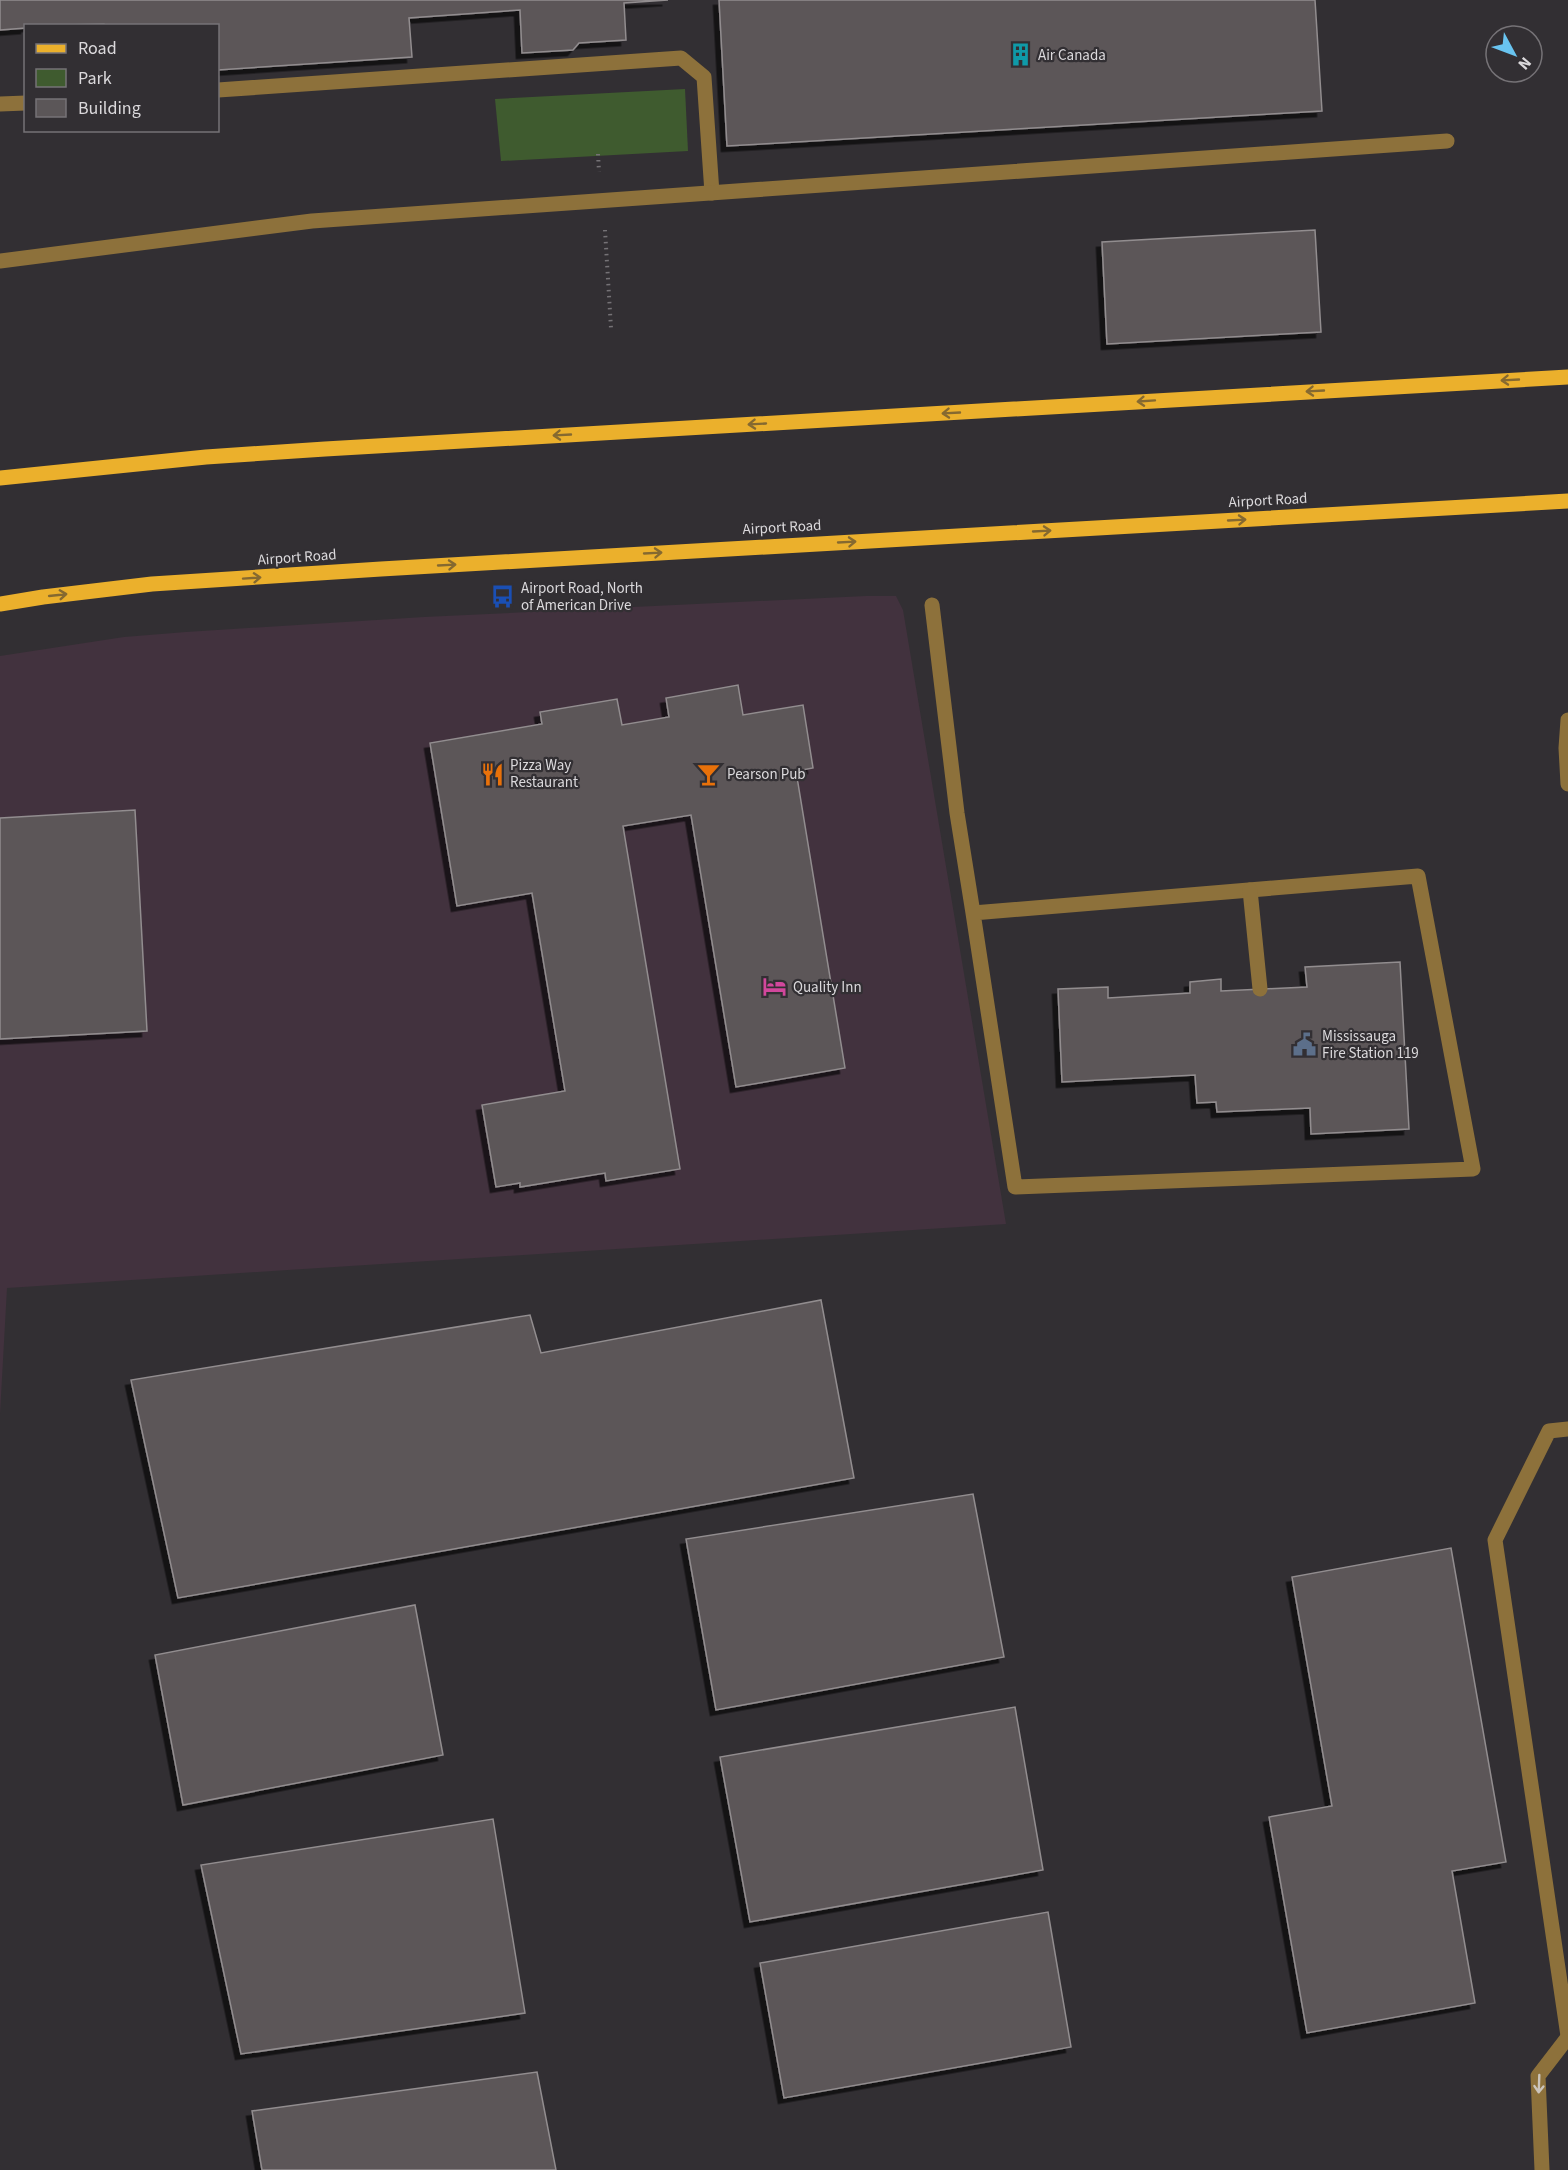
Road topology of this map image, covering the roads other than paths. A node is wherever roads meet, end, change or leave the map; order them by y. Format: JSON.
{"nodes":[{"id":1,"x":219,"y":90,"type":"edge"},
{"id":2,"x":24,"y":103,"type":"edge"},
{"id":3,"x":0,"y":104,"type":"edge"},
{"id":4,"x":1447,"y":141,"type":"dead end"},
{"id":5,"x":712,"y":193,"type":"junction"},
{"id":6,"x":0,"y":261,"type":"edge"},
{"id":7,"x":1568,"y":377,"type":"edge"},
{"id":8,"x":0,"y":478,"type":"edge"},
{"id":9,"x":1568,"y":501,"type":"edge"},
{"id":10,"x":0,"y":604,"type":"edge"},
{"id":11,"x":932,"y":605,"type":"dead end"},
{"id":12,"x":1568,"y":720,"type":"edge"},
{"id":13,"x":1568,"y":784,"type":"edge"},
{"id":14,"x":1250,"y":890,"type":"junction"},
{"id":15,"x":973,"y":913,"type":"junction"},
{"id":16,"x":1260,"y":989,"type":"dead end"},
{"id":17,"x":1568,"y":1429,"type":"edge"},
{"id":18,"x":1568,"y":2036,"type":"edge"},
{"id":19,"x":1542,"y":2170,"type":"edge"}],
"edges":[{"from":1,"to":5,"type":"lane"},
{"from":2,"to":3,"type":"lane"},
{"from":4,"to":5,"type":"lane"},
{"from":5,"to":6,"type":"lane"},
{"from":7,"to":8,"type":"main road","one_way":true},
{"from":10,"to":9,"type":"main road","name":"Airport Road","one_way":true},
{"from":11,"to":15,"type":"lane"},
{"from":12,"to":13,"type":"lane"},
{"from":14,"to":15,"type":"lane"},
{"from":14,"to":15,"type":"lane"},
{"from":14,"to":16,"type":"lane"},
{"from":17,"to":18,"type":"lane"},
{"from":18,"to":19,"type":"lane","one_way":true}]}
